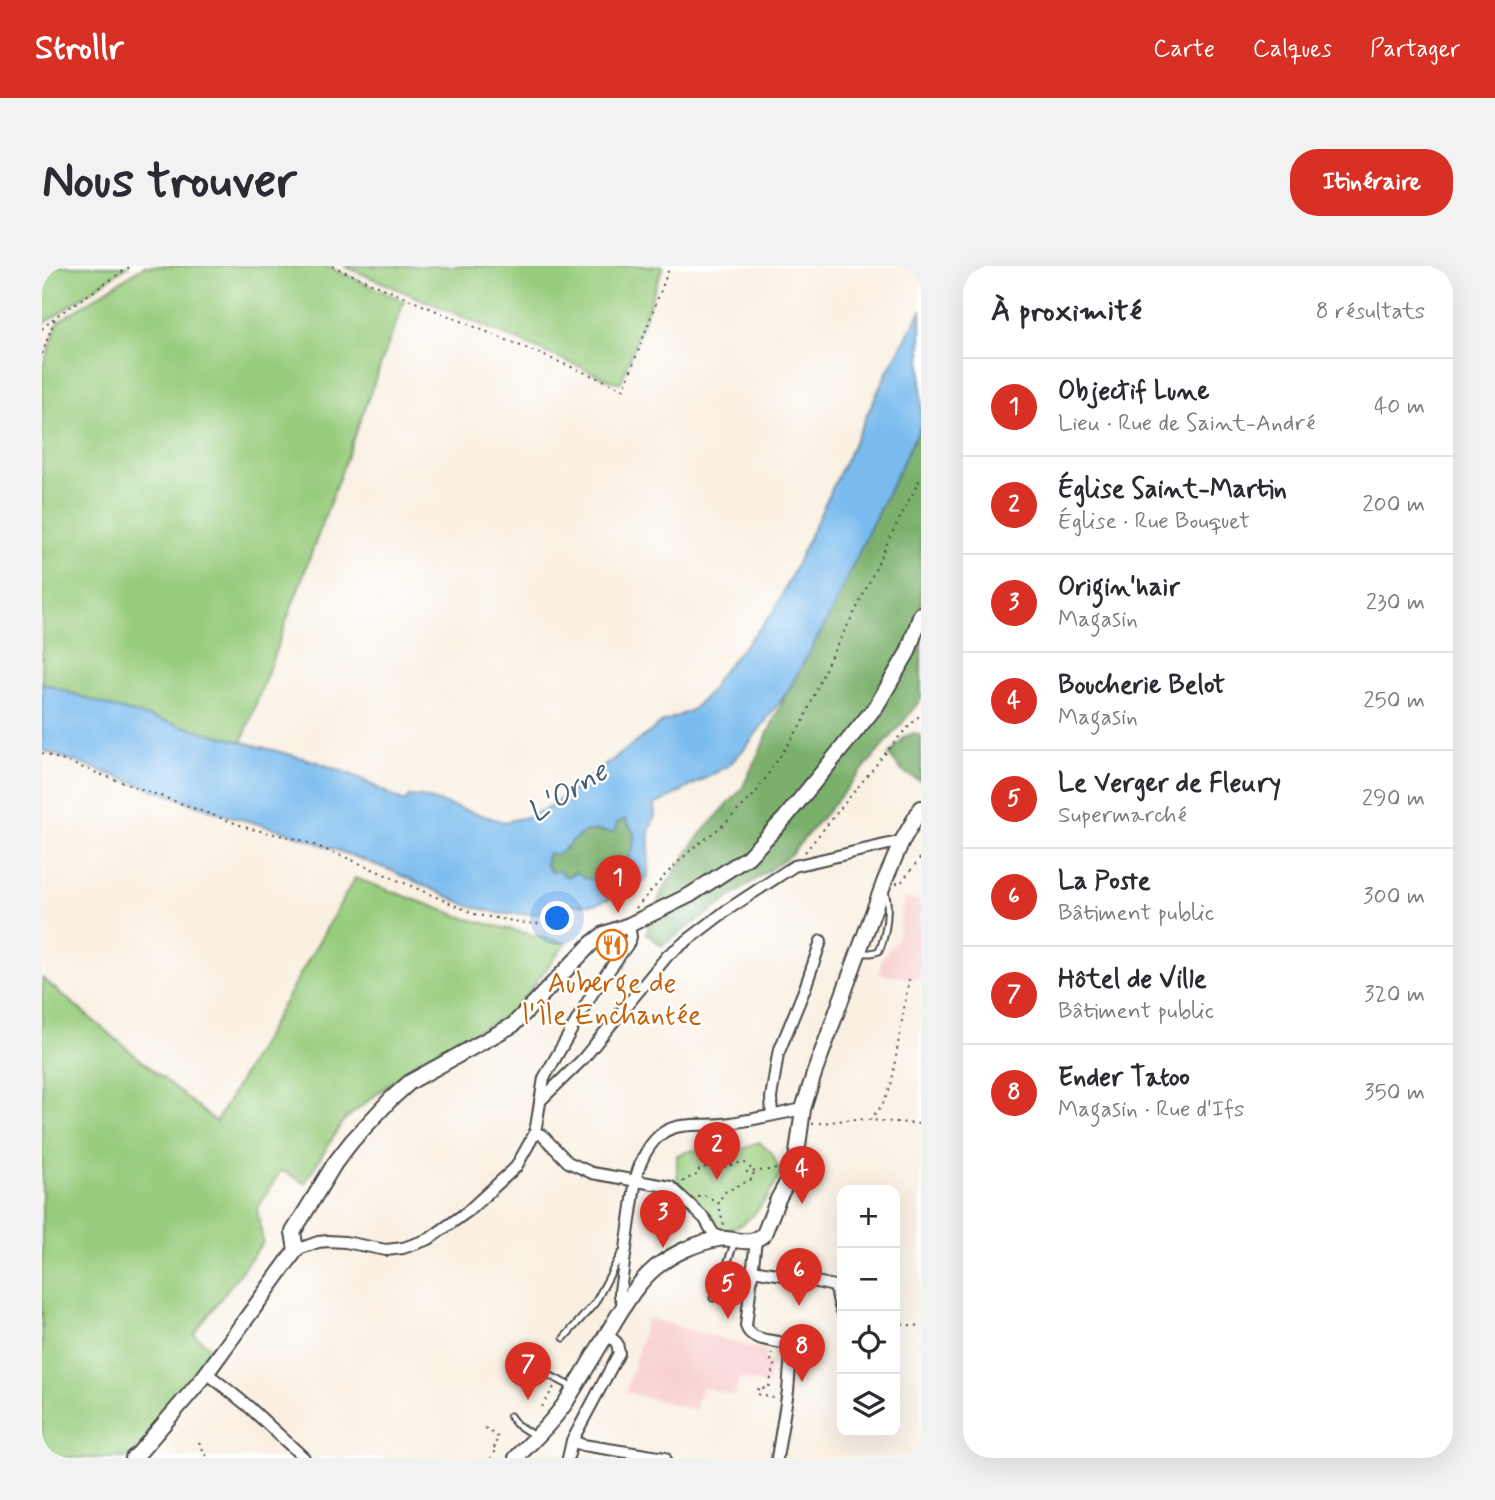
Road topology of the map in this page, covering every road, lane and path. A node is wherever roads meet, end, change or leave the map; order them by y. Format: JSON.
{"nodes":[{"id":1,"x":131,"y":266,"type":"edge"},
{"id":2,"x":332,"y":266,"type":"edge"},
{"id":3,"x":670,"y":266,"type":"edge"},
{"id":4,"x":55,"y":317,"type":"junction"},
{"id":5,"x":42,"y":329,"type":"edge"},
{"id":6,"x":42,"y":354,"type":"edge"},
{"id":7,"x":921,"y":477,"type":"edge"},
{"id":8,"x":921,"y":614,"type":"edge"},
{"id":9,"x":921,"y":714,"type":"edge"},
{"id":10,"x":42,"y":753,"type":"edge"},
{"id":11,"x":921,"y":808,"type":"edge"},
{"id":12,"x":902,"y":841,"type":"junction"},
{"id":13,"x":921,"y":857,"type":"edge"},
{"id":14,"x":794,"y":866,"type":"junction"},
{"id":15,"x":889,"y":885,"type":"junction"},
{"id":16,"x":629,"y":925,"type":"junction"},
{"id":17,"x":565,"y":928,"type":"dead end"},
{"id":18,"x":821,"y":941,"type":"dead end"},
{"id":19,"x":909,"y":979,"type":"dead end"},
{"id":20,"x":540,"y":1101,"type":"junction"},
{"id":21,"x":803,"y":1110,"type":"junction"},
{"id":22,"x":772,"y":1115,"type":"junction"},
{"id":23,"x":870,"y":1120,"type":"junction"},
{"id":24,"x":809,"y":1124,"type":"dead end"},
{"id":25,"x":921,"y":1124,"type":"edge"},
{"id":26,"x":535,"y":1133,"type":"junction"},
{"id":27,"x":786,"y":1170,"type":"dead end"},
{"id":28,"x":752,"y":1171,"type":"junction"},
{"id":29,"x":746,"y":1172,"type":"dead end"},
{"id":30,"x":636,"y":1180,"type":"junction"},
{"id":31,"x":682,"y":1182,"type":"dead end"},
{"id":32,"x":692,"y":1199,"type":"dead end"},
{"id":33,"x":718,"y":1202,"type":"junction"},
{"id":34,"x":727,"y":1236,"type":"junction"},
{"id":35,"x":756,"y":1240,"type":"junction"},
{"id":36,"x":296,"y":1250,"type":"junction"},
{"id":37,"x":626,"y":1251,"type":"junction"},
{"id":38,"x":752,"y":1270,"type":"junction"},
{"id":39,"x":837,"y":1291,"type":"edge"},
{"id":40,"x":713,"y":1298,"type":"dead end"},
{"id":41,"x":624,"y":1306,"type":"junction"},
{"id":42,"x":900,"y":1324,"type":"edge"},
{"id":43,"x":921,"y":1326,"type":"edge"},
{"id":44,"x":607,"y":1334,"type":"junction"},
{"id":45,"x":564,"y":1338,"type":"dead end"},
{"id":46,"x":772,"y":1343,"type":"junction"},
{"id":47,"x":206,"y":1373,"type":"junction"},
{"id":48,"x":547,"y":1374,"type":"dead end"},
{"id":49,"x":556,"y":1384,"type":"dead end"},
{"id":50,"x":574,"y":1388,"type":"junction"},
{"id":51,"x":781,"y":1400,"type":"dead end"},
{"id":52,"x":542,"y":1407,"type":"dead end"},
{"id":53,"x":510,"y":1416,"type":"dead end"},
{"id":54,"x":485,"y":1427,"type":"dead end"},
{"id":55,"x":536,"y":1437,"type":"junction"},
{"id":56,"x":572,"y":1441,"type":"junction"},
{"id":57,"x":199,"y":1442,"type":"dead end"},
{"id":58,"x":133,"y":1458,"type":"edge"},
{"id":59,"x":210,"y":1458,"type":"edge"},
{"id":60,"x":304,"y":1458,"type":"edge"},
{"id":61,"x":491,"y":1458,"type":"edge"},
{"id":62,"x":516,"y":1458,"type":"edge"},
{"id":63,"x":568,"y":1458,"type":"edge"},
{"id":64,"x":665,"y":1458,"type":"edge"},
{"id":65,"x":777,"y":1458,"type":"edge"}],
"edges":[{"from":1,"to":4,"type":"path"},
{"from":2,"to":3,"type":"path"},
{"from":4,"to":5,"type":"path"},
{"from":4,"to":6,"type":"path"},
{"from":7,"to":16,"type":"path"},
{"from":8,"to":16,"type":"street"},
{"from":9,"to":14,"type":"path"},
{"from":10,"to":17,"type":"path"},
{"from":11,"to":12,"type":"street"},
{"from":12,"to":14,"type":"street"},
{"from":12,"to":15,"type":"street"},
{"from":13,"to":15,"type":"path"},
{"from":14,"to":20,"type":"street"},
{"from":15,"to":21,"type":"street"},
{"from":16,"to":20,"type":"street"},
{"from":16,"to":36,"type":"street"},
{"from":18,"to":22,"type":"street"},
{"from":19,"to":23,"type":"path"},
{"from":20,"to":26,"type":"street"},
{"from":21,"to":22,"type":"street"},
{"from":21,"to":35,"type":"street"},
{"from":22,"to":30,"type":"street"},
{"from":23,"to":24,"type":"path"},
{"from":23,"to":25,"type":"path"},
{"from":26,"to":30,"type":"street"},
{"from":26,"to":36,"type":"street"},
{"from":27,"to":28,"type":"path"},
{"from":28,"to":29,"type":"path"},
{"from":28,"to":31,"type":"path"},
{"from":28,"to":33,"type":"path"},
{"from":30,"to":34,"type":"street"},
{"from":30,"to":37,"type":"street"},
{"from":32,"to":33,"type":"path"},
{"from":33,"to":34,"type":"path"},
{"from":34,"to":35,"type":"street"},
{"from":34,"to":40,"type":"lane"},
{"from":34,"to":41,"type":"street"},
{"from":35,"to":38,"type":"street"},
{"from":36,"to":47,"type":"street"},
{"from":37,"to":41,"type":"street"},
{"from":37,"to":45,"type":"lane"},
{"from":38,"to":39,"type":"street"},
{"from":38,"to":46,"type":"street"},
{"from":41,"to":44,"type":"street"},
{"from":42,"to":43,"type":"path"},
{"from":44,"to":50,"type":"street"},
{"from":44,"to":56,"type":"street"},
{"from":46,"to":51,"type":"path"},
{"from":46,"to":65,"type":"street"},
{"from":47,"to":58,"type":"street"},
{"from":47,"to":60,"type":"street"},
{"from":48,"to":50,"type":"lane"},
{"from":49,"to":52,"type":"path"},
{"from":50,"to":55,"type":"street"},
{"from":53,"to":55,"type":"lane"},
{"from":54,"to":61,"type":"path"},
{"from":55,"to":62,"type":"street"},
{"from":56,"to":63,"type":"street"},
{"from":56,"to":64,"type":"street"},
{"from":57,"to":59,"type":"path"}]}
